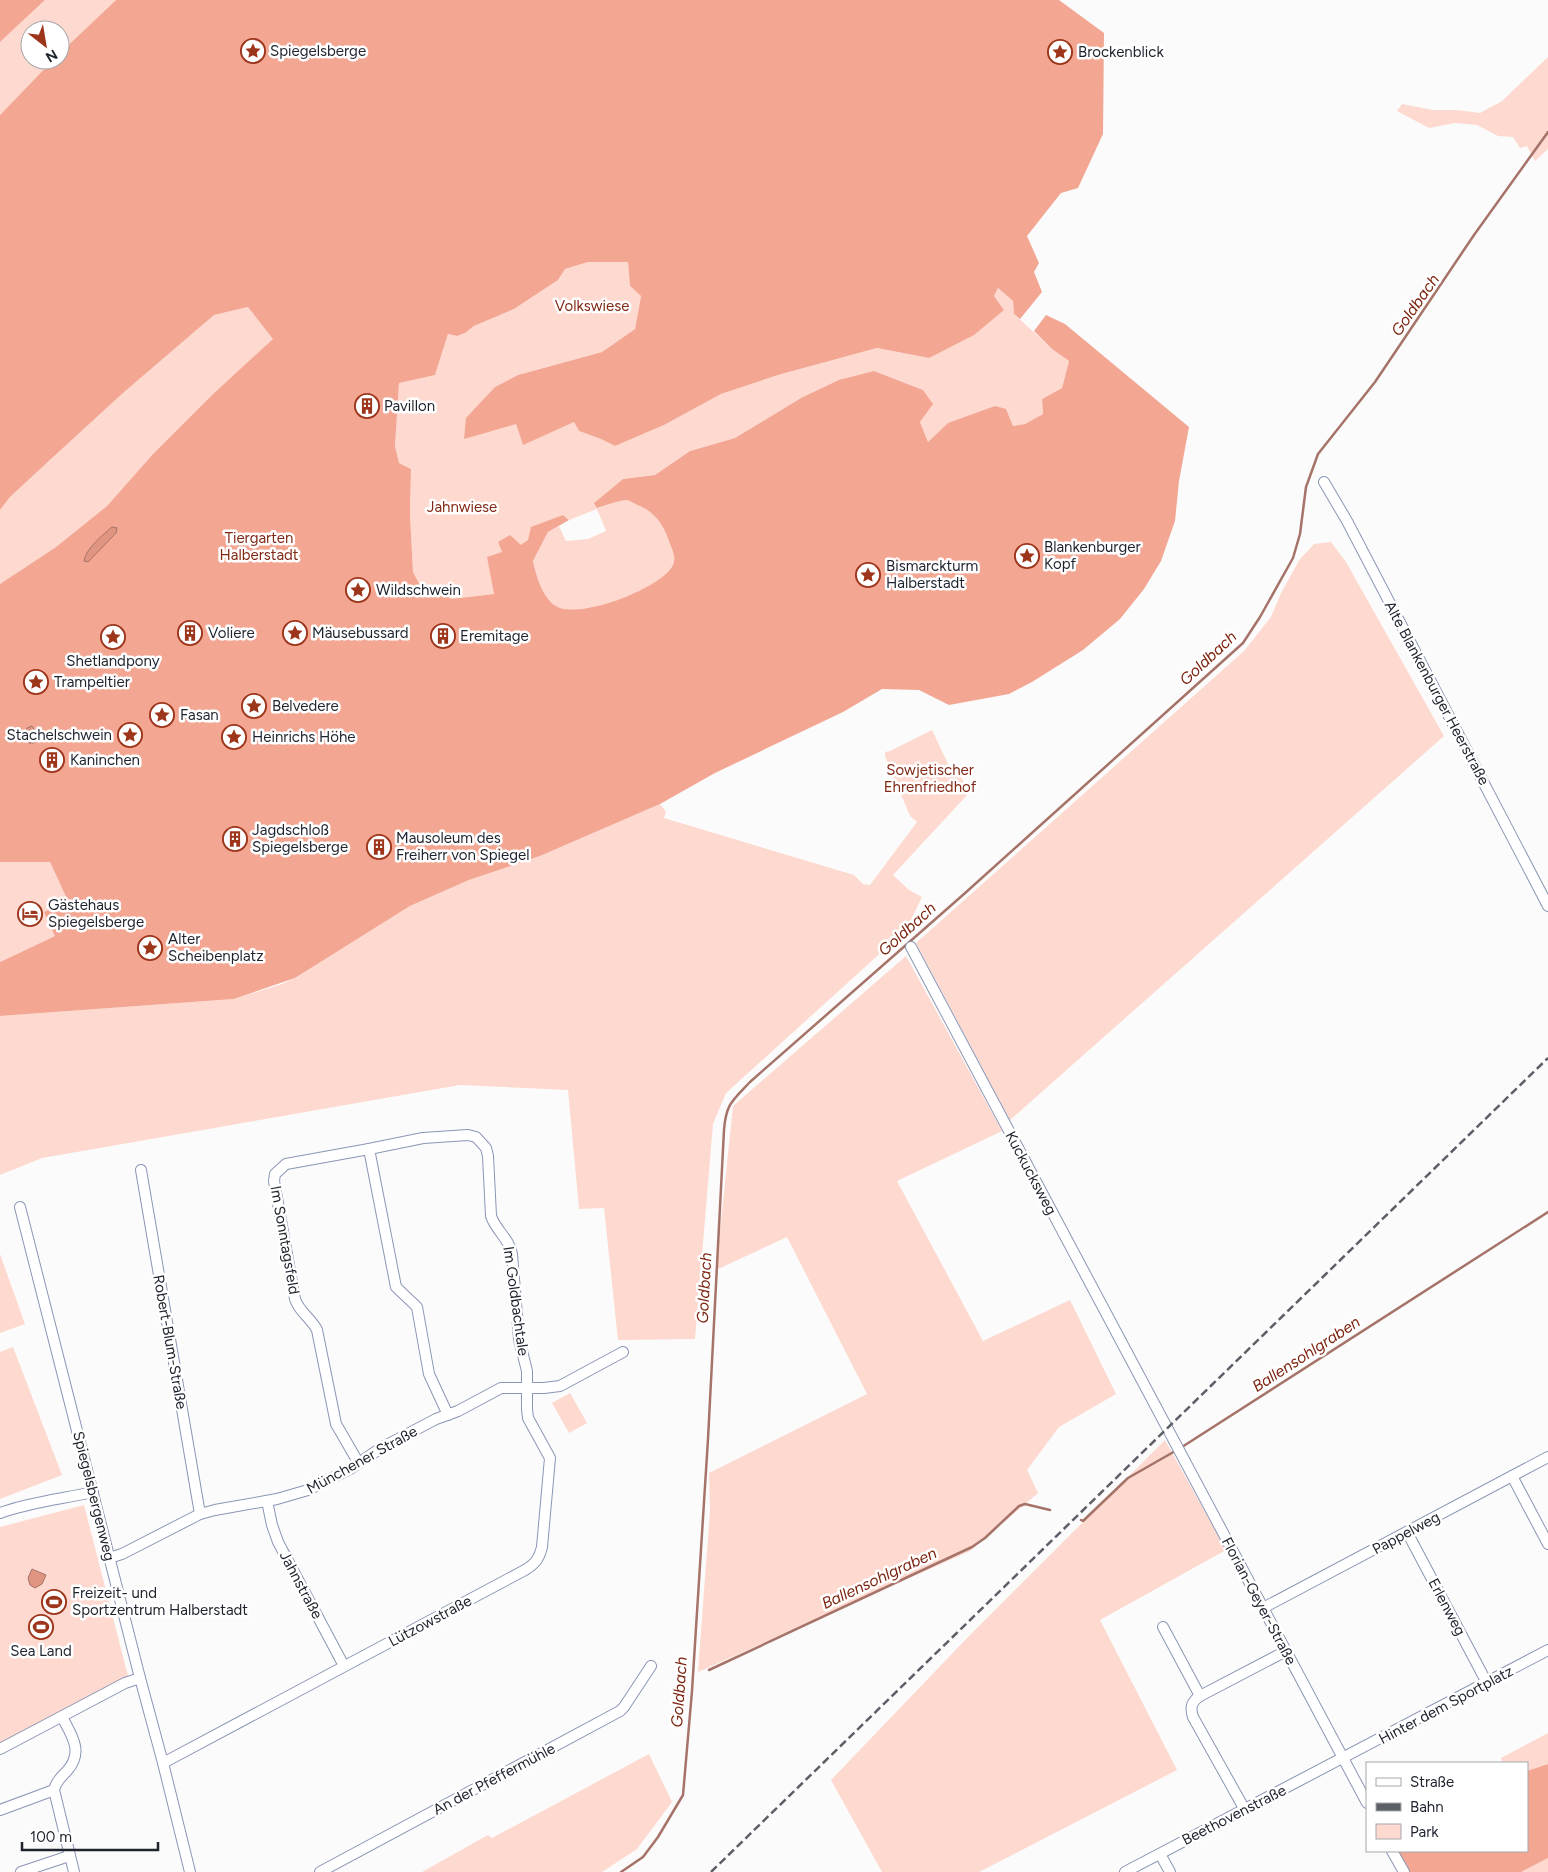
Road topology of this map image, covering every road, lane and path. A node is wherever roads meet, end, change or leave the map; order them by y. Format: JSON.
{"nodes":[{"id":1,"x":1324,"y":482,"type":"dead end"},
{"id":2,"x":1548,"y":906,"type":"edge"},
{"id":3,"x":911,"y":947,"type":"dead end"},
{"id":4,"x":369,"y":1148,"type":"junction"},
{"id":5,"x":141,"y":1170,"type":"dead end"},
{"id":6,"x":20,"y":1207,"type":"dead end"},
{"id":7,"x":623,"y":1352,"type":"dead end"},
{"id":8,"x":527,"y":1389,"type":"junction"},
{"id":9,"x":1152,"y":1399,"type":"joint"},
{"id":10,"x":448,"y":1415,"type":"junction"},
{"id":11,"x":1548,"y":1457,"type":"edge"},
{"id":12,"x":358,"y":1462,"type":"junction"},
{"id":13,"x":1512,"y":1476,"type":"junction"},
{"id":14,"x":93,"y":1492,"type":"junction"},
{"id":15,"x":267,"y":1501,"type":"junction"},
{"id":16,"x":0,"y":1513,"type":"edge"},
{"id":17,"x":200,"y":1514,"type":"junction"},
{"id":18,"x":1407,"y":1532,"type":"junction"},
{"id":19,"x":1548,"y":1544,"type":"edge"},
{"id":20,"x":109,"y":1558,"type":"junction"},
{"id":21,"x":1263,"y":1608,"type":"junction"},
{"id":22,"x":1163,"y":1628,"type":"dead end"},
{"id":23,"x":1548,"y":1650,"type":"edge"},
{"id":24,"x":1286,"y":1651,"type":"junction"},
{"id":25,"x":344,"y":1666,"type":"junction"},
{"id":26,"x":651,"y":1666,"type":"dead end"},
{"id":27,"x":140,"y":1678,"type":"junction"},
{"id":28,"x":1487,"y":1683,"type":"junction"},
{"id":29,"x":1200,"y":1696,"type":"junction"},
{"id":30,"x":62,"y":1717,"type":"junction"},
{"id":31,"x":0,"y":1749,"type":"edge"},
{"id":32,"x":1344,"y":1759,"type":"junction"},
{"id":33,"x":163,"y":1763,"type":"junction"},
{"id":34,"x":52,"y":1790,"type":"junction"},
{"id":35,"x":1366,"y":1801,"type":"edge"},
{"id":36,"x":0,"y":1810,"type":"edge"},
{"id":37,"x":1245,"y":1810,"type":"junction"},
{"id":38,"x":1393,"y":1852,"type":"edge"},
{"id":39,"x":1160,"y":1854,"type":"junction"},
{"id":40,"x":69,"y":1856,"type":"junction"},
{"id":41,"x":21,"y":1872,"type":"edge"},
{"id":42,"x":74,"y":1872,"type":"edge"},
{"id":43,"x":190,"y":1872,"type":"edge"},
{"id":44,"x":320,"y":1872,"type":"edge"},
{"id":45,"x":1125,"y":1872,"type":"edge"},
{"id":46,"x":1170,"y":1872,"type":"edge"},
{"id":47,"x":1404,"y":1872,"type":"edge"}],
"edges":[{"from":1,"to":2,"type":"street","name":"Alte Blankenburger Heerstraße"},
{"from":3,"to":9,"type":"street","name":"Kuckucksweg"},
{"from":4,"to":8,"type":"street","name":"Im Goldbachtale"},
{"from":4,"to":10,"type":"street"},
{"from":4,"to":12,"type":"street","name":"Im Sonntagsfeld"},
{"from":5,"to":17,"type":"street","name":"Robert-Blum-Straße"},
{"from":6,"to":14,"type":"street","name":"Spiegelsbergenweg"},
{"from":7,"to":8,"type":"street"},
{"from":8,"to":10,"type":"street","name":"Münchener Straße"},
{"from":8,"to":25,"type":"street","name":"Lützowstraße"},
{"from":9,"to":21,"type":"street","name":"Florian-Geyer-Straße"},
{"from":10,"to":12,"type":"street","name":"Münchener Straße"},
{"from":11,"to":13,"type":"street","name":"Pappelweg"},
{"from":12,"to":15,"type":"street","name":"Münchener Straße"},
{"from":13,"to":18,"type":"street","name":"Pappelweg"},
{"from":13,"to":19,"type":"street"},
{"from":14,"to":16,"type":"street"},
{"from":14,"to":20,"type":"street","name":"Spiegelsbergenweg"},
{"from":15,"to":17,"type":"street","name":"Münchener Straße"},
{"from":15,"to":25,"type":"street","name":"Jahnstraße"},
{"from":17,"to":20,"type":"street","name":"Münchener Straße"},
{"from":18,"to":21,"type":"street","name":"Pappelweg"},
{"from":18,"to":28,"type":"street","name":"Erlenweg"},
{"from":20,"to":27,"type":"street","name":"Spiegelsbergenweg"},
{"from":21,"to":24,"type":"street","name":"Florian-Geyer-Straße"},
{"from":22,"to":29,"type":"street"},
{"from":23,"to":28,"type":"street","name":"Hinter dem Sportplatz"},
{"from":24,"to":29,"type":"street"},
{"from":24,"to":32,"type":"street","name":"Florian-Geyer-Straße"},
{"from":25,"to":33,"type":"street","name":"Lützowstraße"},
{"from":26,"to":44,"type":"street","name":"An der Pfeffermühle"},
{"from":27,"to":30,"type":"street"},
{"from":27,"to":33,"type":"street","name":"Spiegelsbergenweg"},
{"from":28,"to":32,"type":"street","name":"Hinter dem Sportplatz"},
{"from":29,"to":37,"type":"street"},
{"from":30,"to":31,"type":"street"},
{"from":30,"to":34,"type":"street"},
{"from":32,"to":35,"type":"street","name":"Florian-Geyer-Straße"},
{"from":32,"to":37,"type":"street","name":"Beethovenstraße"},
{"from":33,"to":43,"type":"street","name":"Spiegelsbergenweg"},
{"from":34,"to":36,"type":"street"},
{"from":34,"to":40,"type":"street"},
{"from":37,"to":39,"type":"street","name":"Beethovenstraße"},
{"from":38,"to":47,"type":"street"},
{"from":39,"to":45,"type":"street","name":"Beethovenstraße"},
{"from":39,"to":46,"type":"street"},
{"from":40,"to":41,"type":"street"},
{"from":40,"to":42,"type":"street"}]}
